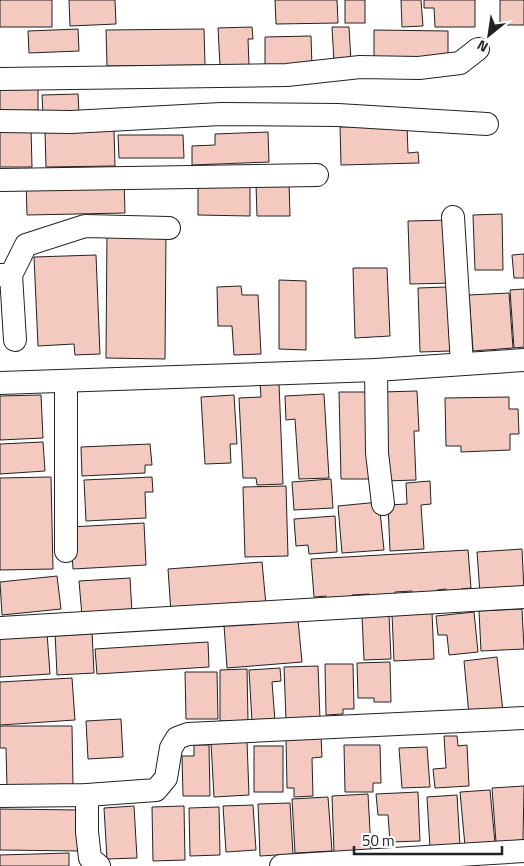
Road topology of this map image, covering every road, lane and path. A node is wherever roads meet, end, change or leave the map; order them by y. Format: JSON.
{"nodes":[{"id":1,"x":478,"y":49,"type":"dead end"},
{"id":2,"x":0,"y":79,"type":"edge"},
{"id":3,"x":0,"y":121,"type":"edge"},
{"id":4,"x":487,"y":124,"type":"dead end"},
{"id":5,"x":317,"y":175,"type":"dead end"},
{"id":6,"x":0,"y":180,"type":"edge"},
{"id":7,"x":453,"y":217,"type":"dead end"},
{"id":8,"x":169,"y":228,"type":"dead end"},
{"id":9,"x":6,"y":275,"type":"edge"},
{"id":10,"x":15,"y":340,"type":"dead end"},
{"id":11,"x":524,"y":360,"type":"edge"},
{"id":12,"x":462,"y":364,"type":"junction"},
{"id":13,"x":376,"y":370,"type":"junction"},
{"id":14,"x":66,"y":382,"type":"junction"},
{"id":15,"x":0,"y":384,"type":"edge"},
{"id":16,"x":383,"y":504,"type":"dead end"},
{"id":17,"x":66,"y":551,"type":"dead end"},
{"id":18,"x":524,"y":597,"type":"edge"},
{"id":19,"x":0,"y":628,"type":"edge"},
{"id":20,"x":524,"y":718,"type":"edge"},
{"id":21,"x":87,"y":795,"type":"junction"},
{"id":22,"x":0,"y":796,"type":"edge"},
{"id":23,"x":524,"y":851,"type":"edge"},
{"id":24,"x":99,"y":866,"type":"edge"},
{"id":25,"x":281,"y":866,"type":"edge"}],
"edges":[{"from":1,"to":2,"type":"street"},
{"from":3,"to":4,"type":"street"},
{"from":5,"to":6,"type":"street"},
{"from":7,"to":12,"type":"street"},
{"from":8,"to":9,"type":"street"},
{"from":9,"to":10,"type":"street"},
{"from":11,"to":12,"type":"street"},
{"from":12,"to":13,"type":"street"},
{"from":13,"to":14,"type":"street"},
{"from":13,"to":16,"type":"street"},
{"from":14,"to":15,"type":"street"},
{"from":14,"to":17,"type":"street"},
{"from":18,"to":19,"type":"street"},
{"from":20,"to":21,"type":"street"},
{"from":21,"to":22,"type":"street"},
{"from":21,"to":24,"type":"street"},
{"from":23,"to":25,"type":"street"}]}
